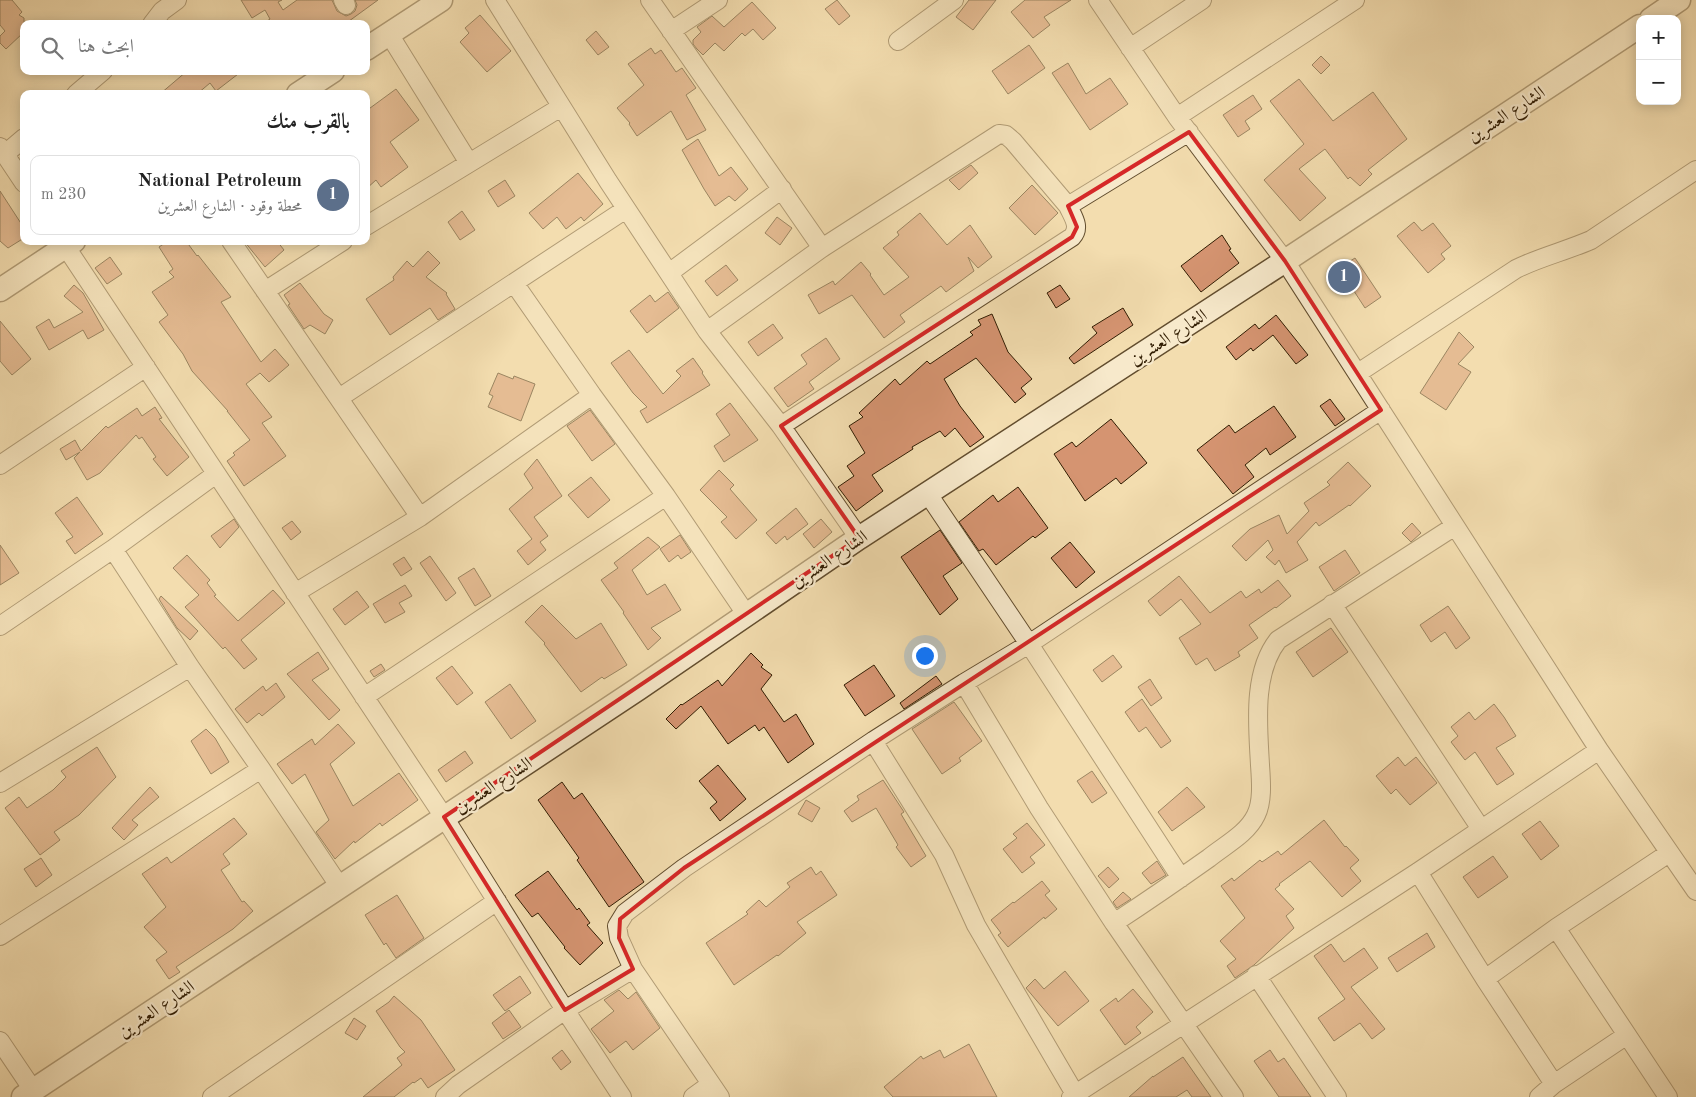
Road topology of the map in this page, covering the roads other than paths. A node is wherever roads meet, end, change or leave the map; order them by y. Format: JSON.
{"nodes":[{"id":1,"x":177,"y":0,"type":"edge"},
{"id":2,"x":441,"y":0,"type":"edge"},
{"id":3,"x":495,"y":0,"type":"edge"},
{"id":4,"x":650,"y":0,"type":"edge"},
{"id":5,"x":718,"y":0,"type":"edge"},
{"id":6,"x":954,"y":0,"type":"edge"},
{"id":7,"x":1098,"y":0,"type":"edge"},
{"id":8,"x":1202,"y":0,"type":"edge"},
{"id":9,"x":1356,"y":0,"type":"edge"},
{"id":10,"x":1679,"y":0,"type":"edge"},
{"id":11,"x":1657,"y":15,"type":"edge"},
{"id":12,"x":155,"y":20,"type":"edge"},
{"id":13,"x":1636,"y":29,"type":"edge"},
{"id":14,"x":671,"y":31,"type":"junction"},
{"id":15,"x":389,"y":34,"type":"junction"},
{"id":16,"x":898,"y":41,"type":"dead end"},
{"id":17,"x":370,"y":46,"type":"edge"},
{"id":18,"x":1130,"y":48,"type":"junction"},
{"id":19,"x":98,"y":75,"type":"edge"},
{"id":20,"x":326,"y":75,"type":"edge"},
{"id":21,"x":81,"y":90,"type":"edge"},
{"id":22,"x":304,"y":90,"type":"edge"},
{"id":23,"x":561,"y":107,"type":"junction"},
{"id":24,"x":1177,"y":117,"type":"junction"},
{"id":25,"x":1190,"y":132,"type":"junction"},
{"id":26,"x":20,"y":140,"type":"edge"},
{"id":27,"x":2,"y":150,"type":"edge"},
{"id":28,"x":468,"y":163,"type":"junction"},
{"id":29,"x":1696,"y":170,"type":"edge"},
{"id":30,"x":20,"y":177,"type":"edge"},
{"id":31,"x":782,"y":189,"type":"junction"},
{"id":32,"x":1068,"y":206,"type":"junction"},
{"id":33,"x":626,"y":209,"type":"junction"},
{"id":34,"x":370,"y":218,"type":"edge"},
{"id":35,"x":64,"y":245,"type":"edge"},
{"id":36,"x":68,"y":245,"type":"edge"},
{"id":37,"x":234,"y":245,"type":"edge"},
{"id":38,"x":337,"y":245,"type":"edge"},
{"id":39,"x":822,"y":248,"type":"junction"},
{"id":40,"x":1285,"y":260,"type":"junction"},
{"id":41,"x":669,"y":273,"type":"junction"},
{"id":42,"x":514,"y":283,"type":"junction"},
{"id":43,"x":0,"y":290,"type":"edge"},
{"id":44,"x":265,"y":291,"type":"junction"},
{"id":45,"x":707,"y":331,"type":"junction"},
{"id":46,"x":146,"y":367,"type":"junction"},
{"id":47,"x":1358,"y":373,"type":"junction"},
{"id":48,"x":592,"y":395,"type":"junction"},
{"id":49,"x":339,"y":398,"type":"junction"},
{"id":50,"x":1381,"y":410,"type":"junction"},
{"id":51,"x":781,"y":426,"type":"junction"},
{"id":52,"x":0,"y":465,"type":"edge"},
{"id":53,"x":216,"y":474,"type":"junction"},
{"id":54,"x":928,"y":494,"type":"junction"},
{"id":55,"x":666,"y":496,"type":"junction"},
{"id":56,"x":420,"y":517,"type":"junction"},
{"id":57,"x":1455,"y":526,"type":"junction"},
{"id":58,"x":859,"y":538,"type":"junction"},
{"id":59,"x":113,"y":549,"type":"junction"},
{"id":60,"x":295,"y":593,"type":"junction"},
{"id":61,"x":1332,"y":604,"type":"junction"},
{"id":62,"x":746,"y":614,"type":"junction"},
{"id":63,"x":0,"y":626,"type":"edge"},
{"id":64,"x":1029,"y":644,"type":"junction"},
{"id":65,"x":190,"y":667,"type":"junction"},
{"id":66,"x":964,"y":682,"type":"junction"},
{"id":67,"x":364,"y":697,"type":"junction"},
{"id":68,"x":873,"y":742,"type":"junction"},
{"id":69,"x":1599,"y":750,"type":"junction"},
{"id":70,"x":261,"y":769,"type":"junction"},
{"id":71,"x":0,"y":783,"type":"edge"},
{"id":72,"x":444,"y":817,"type":"junction"},
{"id":73,"x":1481,"y":828,"type":"junction"},
{"id":74,"x":1669,"y":853,"type":"junction"},
{"id":75,"x":1418,"y":872,"type":"junction"},
{"id":76,"x":1180,"y":878,"type":"junction"},
{"id":77,"x":340,"y":887,"type":"junction"},
{"id":78,"x":1696,"y":890,"type":"edge"},
{"id":79,"x":497,"y":901,"type":"junction"},
{"id":80,"x":1114,"y":923,"type":"junction"},
{"id":81,"x":1556,"y":928,"type":"junction"},
{"id":82,"x":0,"y":936,"type":"edge"},
{"id":83,"x":633,"y":970,"type":"junction"},
{"id":84,"x":1256,"y":975,"type":"junction"},
{"id":85,"x":1485,"y":979,"type":"junction"},
{"id":86,"x":565,"y":1010,"type":"junction"},
{"id":87,"x":1184,"y":1023,"type":"junction"},
{"id":88,"x":1627,"y":1035,"type":"junction"},
{"id":89,"x":0,"y":1041,"type":"edge"},
{"id":90,"x":1554,"y":1084,"type":"junction"},
{"id":91,"x":715,"y":1090,"type":"edge"},
{"id":92,"x":456,"y":1093,"type":"edge"},
{"id":93,"x":25,"y":1095,"type":"edge"},
{"id":94,"x":1073,"y":1096,"type":"edge"},
{"id":95,"x":212,"y":1097,"type":"edge"},
{"id":96,"x":622,"y":1097,"type":"edge"},
{"id":97,"x":693,"y":1097,"type":"edge"},
{"id":98,"x":1234,"y":1097,"type":"edge"},
{"id":99,"x":1337,"y":1097,"type":"edge"},
{"id":100,"x":1539,"y":1097,"type":"edge"},
{"id":101,"x":1668,"y":1097,"type":"edge"}],
"edges":[{"from":1,"to":12,"type":"street"},
{"from":2,"to":15,"type":"street"},
{"from":3,"to":23,"type":"street"},
{"from":4,"to":14,"type":"street"},
{"from":5,"to":14,"type":"street"},
{"from":6,"to":16,"type":"street"},
{"from":7,"to":18,"type":"street"},
{"from":8,"to":18,"type":"street"},
{"from":9,"to":24,"type":"street"},
{"from":10,"to":11,"type":"street"},
{"from":13,"to":40,"type":"street","name":"الشارع العشرين"},
{"from":14,"to":31,"type":"street"},
{"from":15,"to":17,"type":"street"},
{"from":15,"to":28,"type":"street"},
{"from":18,"to":24,"type":"street"},
{"from":19,"to":21,"type":"street"},
{"from":20,"to":22,"type":"street"},
{"from":23,"to":28,"type":"street"},
{"from":23,"to":33,"type":"street"},
{"from":24,"to":25,"type":"street"},
{"from":25,"to":32,"type":"street"},
{"from":25,"to":40,"type":"street"},
{"from":26,"to":27,"type":"street"},
{"from":27,"to":30,"type":"street"},
{"from":28,"to":34,"type":"street"},
{"from":29,"to":47,"type":"street"},
{"from":31,"to":39,"type":"street"},
{"from":31,"to":41,"type":"street"},
{"from":32,"to":39,"type":"street"},
{"from":32,"to":51,"type":"street"},
{"from":33,"to":41,"type":"street"},
{"from":33,"to":42,"type":"street"},
{"from":35,"to":43,"type":"street"},
{"from":36,"to":46,"type":"street"},
{"from":37,"to":44,"type":"street"},
{"from":38,"to":44,"type":"street"},
{"from":39,"to":45,"type":"street"},
{"from":40,"to":47,"type":"street"},
{"from":40,"to":54,"type":"street","name":"الشارع العشرين"},
{"from":41,"to":45,"type":"street"},
{"from":42,"to":48,"type":"street"},
{"from":42,"to":49,"type":"street"},
{"from":44,"to":49,"type":"street"},
{"from":45,"to":51,"type":"street"},
{"from":46,"to":52,"type":"street"},
{"from":46,"to":53,"type":"street"},
{"from":47,"to":50,"type":"street"},
{"from":48,"to":55,"type":"street"},
{"from":48,"to":56,"type":"street"},
{"from":49,"to":56,"type":"street"},
{"from":50,"to":57,"type":"street"},
{"from":50,"to":64,"type":"street"},
{"from":51,"to":58,"type":"street"},
{"from":53,"to":59,"type":"street"},
{"from":53,"to":60,"type":"street"},
{"from":54,"to":58,"type":"street","name":"الشارع العشرين"},
{"from":54,"to":64,"type":"street"},
{"from":55,"to":62,"type":"street"},
{"from":55,"to":67,"type":"street"},
{"from":56,"to":60,"type":"street"},
{"from":57,"to":61,"type":"street"},
{"from":57,"to":69,"type":"street"},
{"from":58,"to":62,"type":"street","name":"الشارع العشرين"},
{"from":59,"to":63,"type":"street"},
{"from":59,"to":65,"type":"street"},
{"from":60,"to":67,"type":"street"},
{"from":61,"to":73,"type":"street"},
{"from":61,"to":76,"type":"street"},
{"from":62,"to":72,"type":"street","name":"الشارع العشرين"},
{"from":64,"to":66,"type":"street"},
{"from":64,"to":76,"type":"street"},
{"from":65,"to":70,"type":"street"},
{"from":65,"to":71,"type":"street"},
{"from":66,"to":68,"type":"street"},
{"from":66,"to":80,"type":"street"},
{"from":67,"to":72,"type":"street"},
{"from":68,"to":83,"type":"street"},
{"from":68,"to":94,"type":"street"},
{"from":69,"to":73,"type":"street"},
{"from":69,"to":74,"type":"street"},
{"from":70,"to":77,"type":"street"},
{"from":70,"to":82,"type":"street"},
{"from":72,"to":77,"type":"street","name":"الشارع العشرين"},
{"from":72,"to":79,"type":"street"},
{"from":73,"to":75,"type":"street"},
{"from":74,"to":78,"type":"street"},
{"from":74,"to":81,"type":"street"},
{"from":75,"to":84,"type":"street"},
{"from":75,"to":85,"type":"street"},
{"from":76,"to":80,"type":"street"},
{"from":77,"to":93,"type":"street","name":"الشارع العشرين"},
{"from":79,"to":86,"type":"street"},
{"from":79,"to":95,"type":"street"},
{"from":80,"to":87,"type":"street"},
{"from":81,"to":85,"type":"street"},
{"from":81,"to":88,"type":"street"},
{"from":83,"to":86,"type":"street"},
{"from":83,"to":91,"type":"street"},
{"from":84,"to":87,"type":"street"},
{"from":84,"to":99,"type":"street"},
{"from":85,"to":90,"type":"street"},
{"from":86,"to":92,"type":"street"},
{"from":86,"to":96,"type":"street"},
{"from":87,"to":94,"type":"street"},
{"from":87,"to":98,"type":"street"},
{"from":88,"to":90,"type":"street"},
{"from":88,"to":101,"type":"street"},
{"from":89,"to":93,"type":"street"},
{"from":90,"to":100,"type":"street"},
{"from":91,"to":97,"type":"street"}]}
